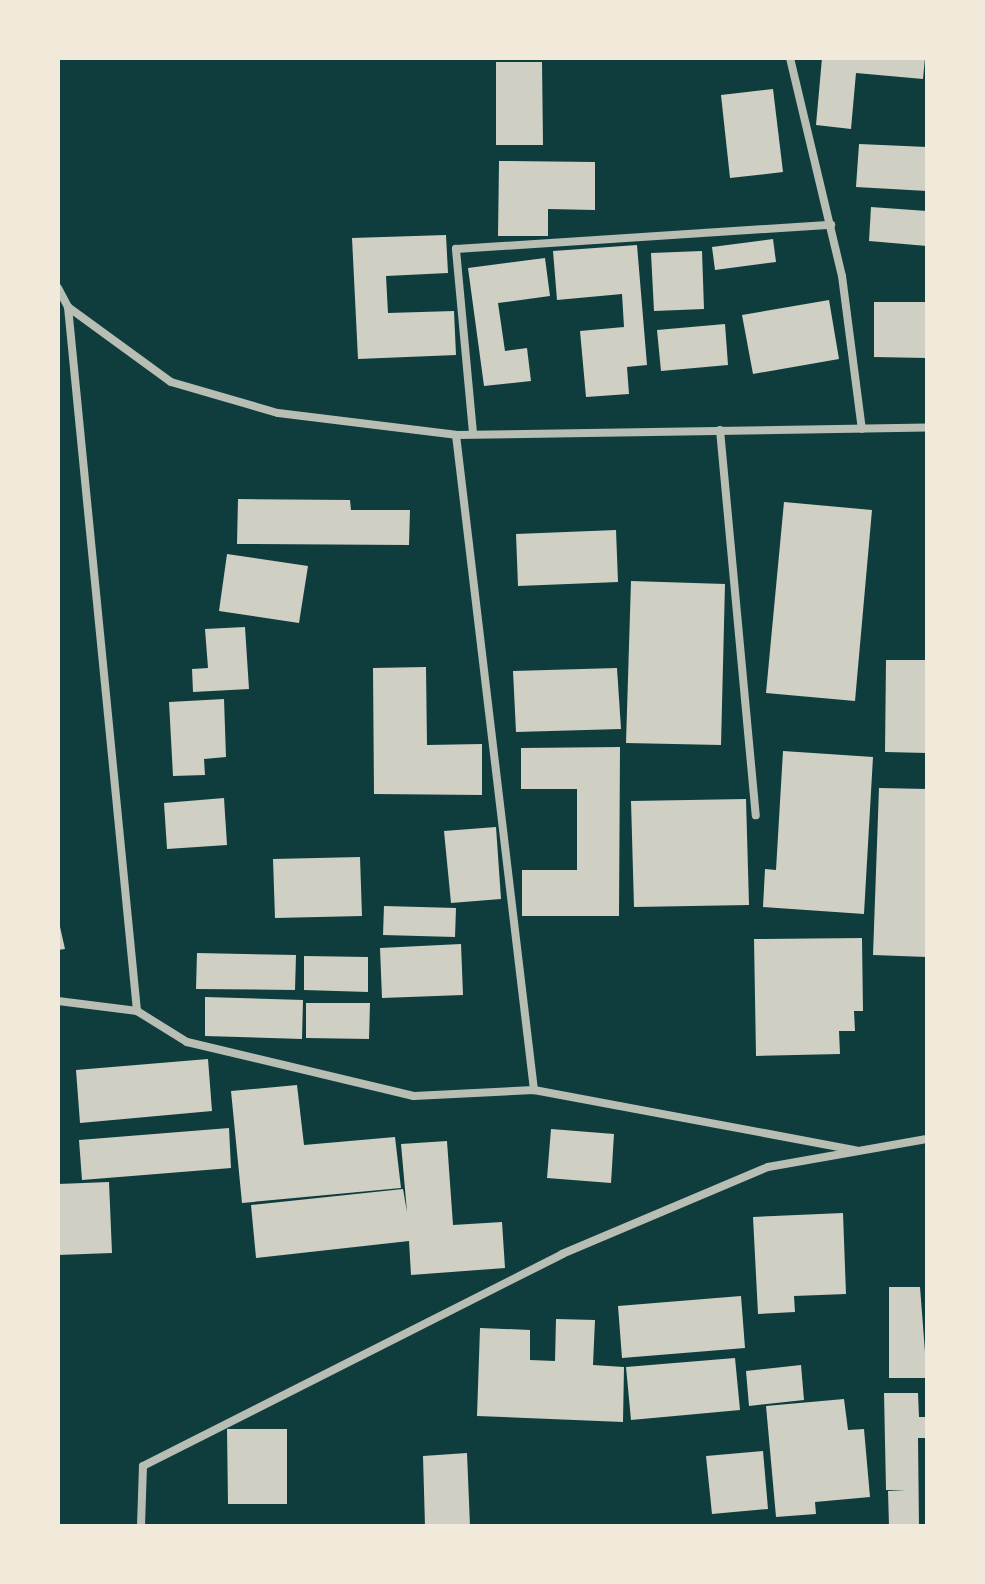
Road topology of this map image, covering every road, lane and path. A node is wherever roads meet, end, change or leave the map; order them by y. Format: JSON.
{"nodes":[{"id":1,"x":790,"y":58,"type":"edge"},
{"id":2,"x":831,"y":225,"type":"junction"},
{"id":3,"x":58,"y":288,"type":"edge"},
{"id":4,"x":68,"y":307,"type":"junction"},
{"id":5,"x":927,"y":428,"type":"edge"},
{"id":6,"x":862,"y":429,"type":"junction"},
{"id":7,"x":720,"y":430,"type":"junction"},
{"id":8,"x":473,"y":433,"type":"junction"},
{"id":9,"x":456,"y":435,"type":"junction"},
{"id":10,"x":756,"y":815,"type":"dead end"},
{"id":11,"x":58,"y":1001,"type":"edge"},
{"id":12,"x":137,"y":1011,"type":"junction"},
{"id":13,"x":534,"y":1090,"type":"junction"},
{"id":14,"x":927,"y":1139,"type":"edge"},
{"id":15,"x":861,"y":1151,"type":"junction"},
{"id":16,"x":141,"y":1526,"type":"edge"}],
"edges":[{"from":1,"to":2,"type":"street"},
{"from":2,"to":6,"type":"street"},
{"from":2,"to":8,"type":"street"},
{"from":3,"to":4,"type":"street"},
{"from":4,"to":9,"type":"street"},
{"from":4,"to":12,"type":"street"},
{"from":5,"to":6,"type":"street"},
{"from":6,"to":7,"type":"street"},
{"from":7,"to":8,"type":"street"},
{"from":7,"to":10,"type":"street"},
{"from":8,"to":9,"type":"street"},
{"from":9,"to":13,"type":"street"},
{"from":11,"to":12,"type":"street"},
{"from":12,"to":13,"type":"street"},
{"from":13,"to":15,"type":"street"},
{"from":14,"to":15,"type":"street"},
{"from":15,"to":16,"type":"street"}]}
